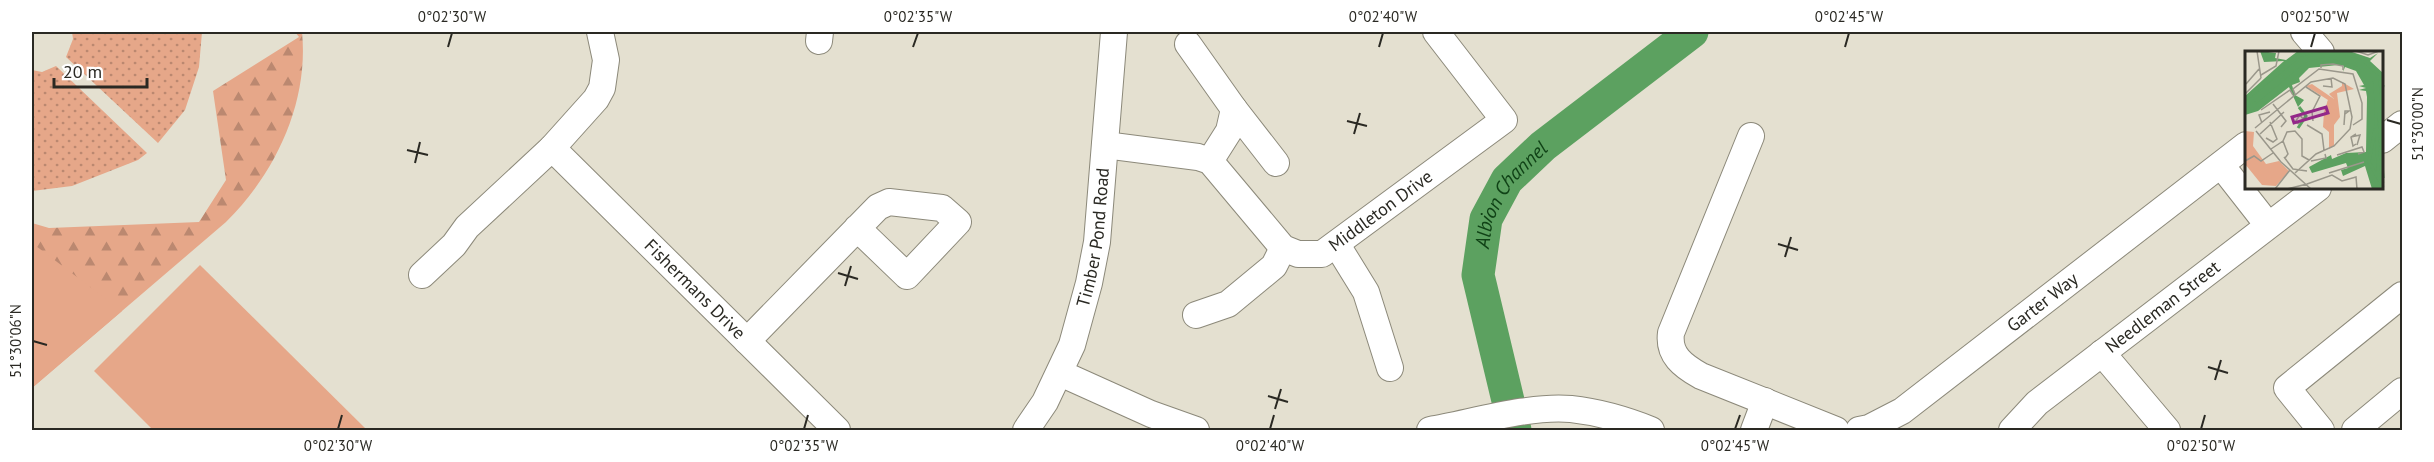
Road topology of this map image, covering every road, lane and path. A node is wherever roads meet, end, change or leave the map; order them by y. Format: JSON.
{"nodes":[{"id":1,"x":600,"y":32,"type":"edge"},
{"id":2,"x":1114,"y":32,"type":"edge"},
{"id":3,"x":1436,"y":32,"type":"edge"},
{"id":4,"x":2304,"y":32,"type":"edge"},
{"id":5,"x":1188,"y":44,"type":"dead end"},
{"id":6,"x":2320,"y":51,"type":"edge"},
{"id":7,"x":1234,"y":109,"type":"junction"},
{"id":8,"x":2403,"y":124,"type":"edge"},
{"id":9,"x":1751,"y":136,"type":"dead end"},
{"id":10,"x":2383,"y":139,"type":"edge"},
{"id":11,"x":1105,"y":146,"type":"junction"},
{"id":12,"x":2245,"y":147,"type":"edge"},
{"id":13,"x":552,"y":148,"type":"junction"},
{"id":14,"x":1209,"y":161,"type":"junction"},
{"id":15,"x":1276,"y":163,"type":"dead end"},
{"id":16,"x":2221,"y":165,"type":"junction"},
{"id":17,"x":2317,"y":189,"type":"edge"},
{"id":18,"x":2268,"y":225,"type":"junction"},
{"id":19,"x":857,"y":228,"type":"dead end"},
{"id":20,"x":1337,"y":245,"type":"junction"},
{"id":21,"x":1283,"y":248,"type":"junction"},
{"id":22,"x":422,"y":275,"type":"dead end"},
{"id":23,"x":2403,"y":295,"type":"edge"},
{"id":24,"x":1196,"y":315,"type":"dead end"},
{"id":25,"x":747,"y":341,"type":"junction"},
{"id":26,"x":2102,"y":353,"type":"junction"},
{"id":27,"x":1390,"y":368,"type":"dead end"},
{"id":28,"x":1060,"y":373,"type":"junction"},
{"id":29,"x":2403,"y":391,"type":"edge"},
{"id":30,"x":1765,"y":401,"type":"junction"},
{"id":31,"x":2310,"y":427,"type":"edge"},
{"id":32,"x":837,"y":430,"type":"edge"},
{"id":33,"x":1026,"y":430,"type":"edge"},
{"id":34,"x":1196,"y":430,"type":"edge"},
{"id":35,"x":1430,"y":430,"type":"edge"},
{"id":36,"x":1651,"y":430,"type":"edge"},
{"id":37,"x":1754,"y":430,"type":"edge"},
{"id":38,"x":1836,"y":430,"type":"edge"},
{"id":39,"x":1859,"y":430,"type":"edge"},
{"id":40,"x":2012,"y":430,"type":"edge"},
{"id":41,"x":2167,"y":430,"type":"edge"},
{"id":42,"x":2355,"y":430,"type":"edge"}],
"edges":[{"from":1,"to":13,"type":"street"},
{"from":2,"to":11,"type":"street","name":"Timber Pond Road"},
{"from":3,"to":20,"type":"street","name":"Middleton Drive"},
{"from":4,"to":6,"type":"street"},
{"from":5,"to":7,"type":"street"},
{"from":7,"to":14,"type":"street"},
{"from":7,"to":15,"type":"street"},
{"from":8,"to":10,"type":"street"},
{"from":9,"to":30,"type":"street"},
{"from":11,"to":14,"type":"street"},
{"from":11,"to":28,"type":"street","name":"Timber Pond Road"},
{"from":12,"to":16,"type":"street","name":"Garter Way"},
{"from":13,"to":22,"type":"street"},
{"from":13,"to":25,"type":"street","name":"Fishermans Drive"},
{"from":14,"to":21,"type":"street"},
{"from":16,"to":18,"type":"street"},
{"from":16,"to":39,"type":"street","name":"Garter Way"},
{"from":17,"to":18,"type":"street","name":"Needleman Street"},
{"from":18,"to":26,"type":"street","name":"Needleman Street"},
{"from":19,"to":25,"type":"street"},
{"from":20,"to":21,"type":"street","name":"Middleton Drive"},
{"from":20,"to":27,"type":"street"},
{"from":21,"to":24,"type":"street"},
{"from":23,"to":31,"type":"street"},
{"from":25,"to":32,"type":"street","name":"Fishermans Drive"},
{"from":26,"to":40,"type":"street","name":"Needleman Street"},
{"from":26,"to":41,"type":"street"},
{"from":28,"to":33,"type":"street","name":"Timber Pond Road"},
{"from":28,"to":34,"type":"street"},
{"from":29,"to":42,"type":"street"},
{"from":30,"to":37,"type":"street"},
{"from":30,"to":38,"type":"street"},
{"from":35,"to":36,"type":"street"}]}
